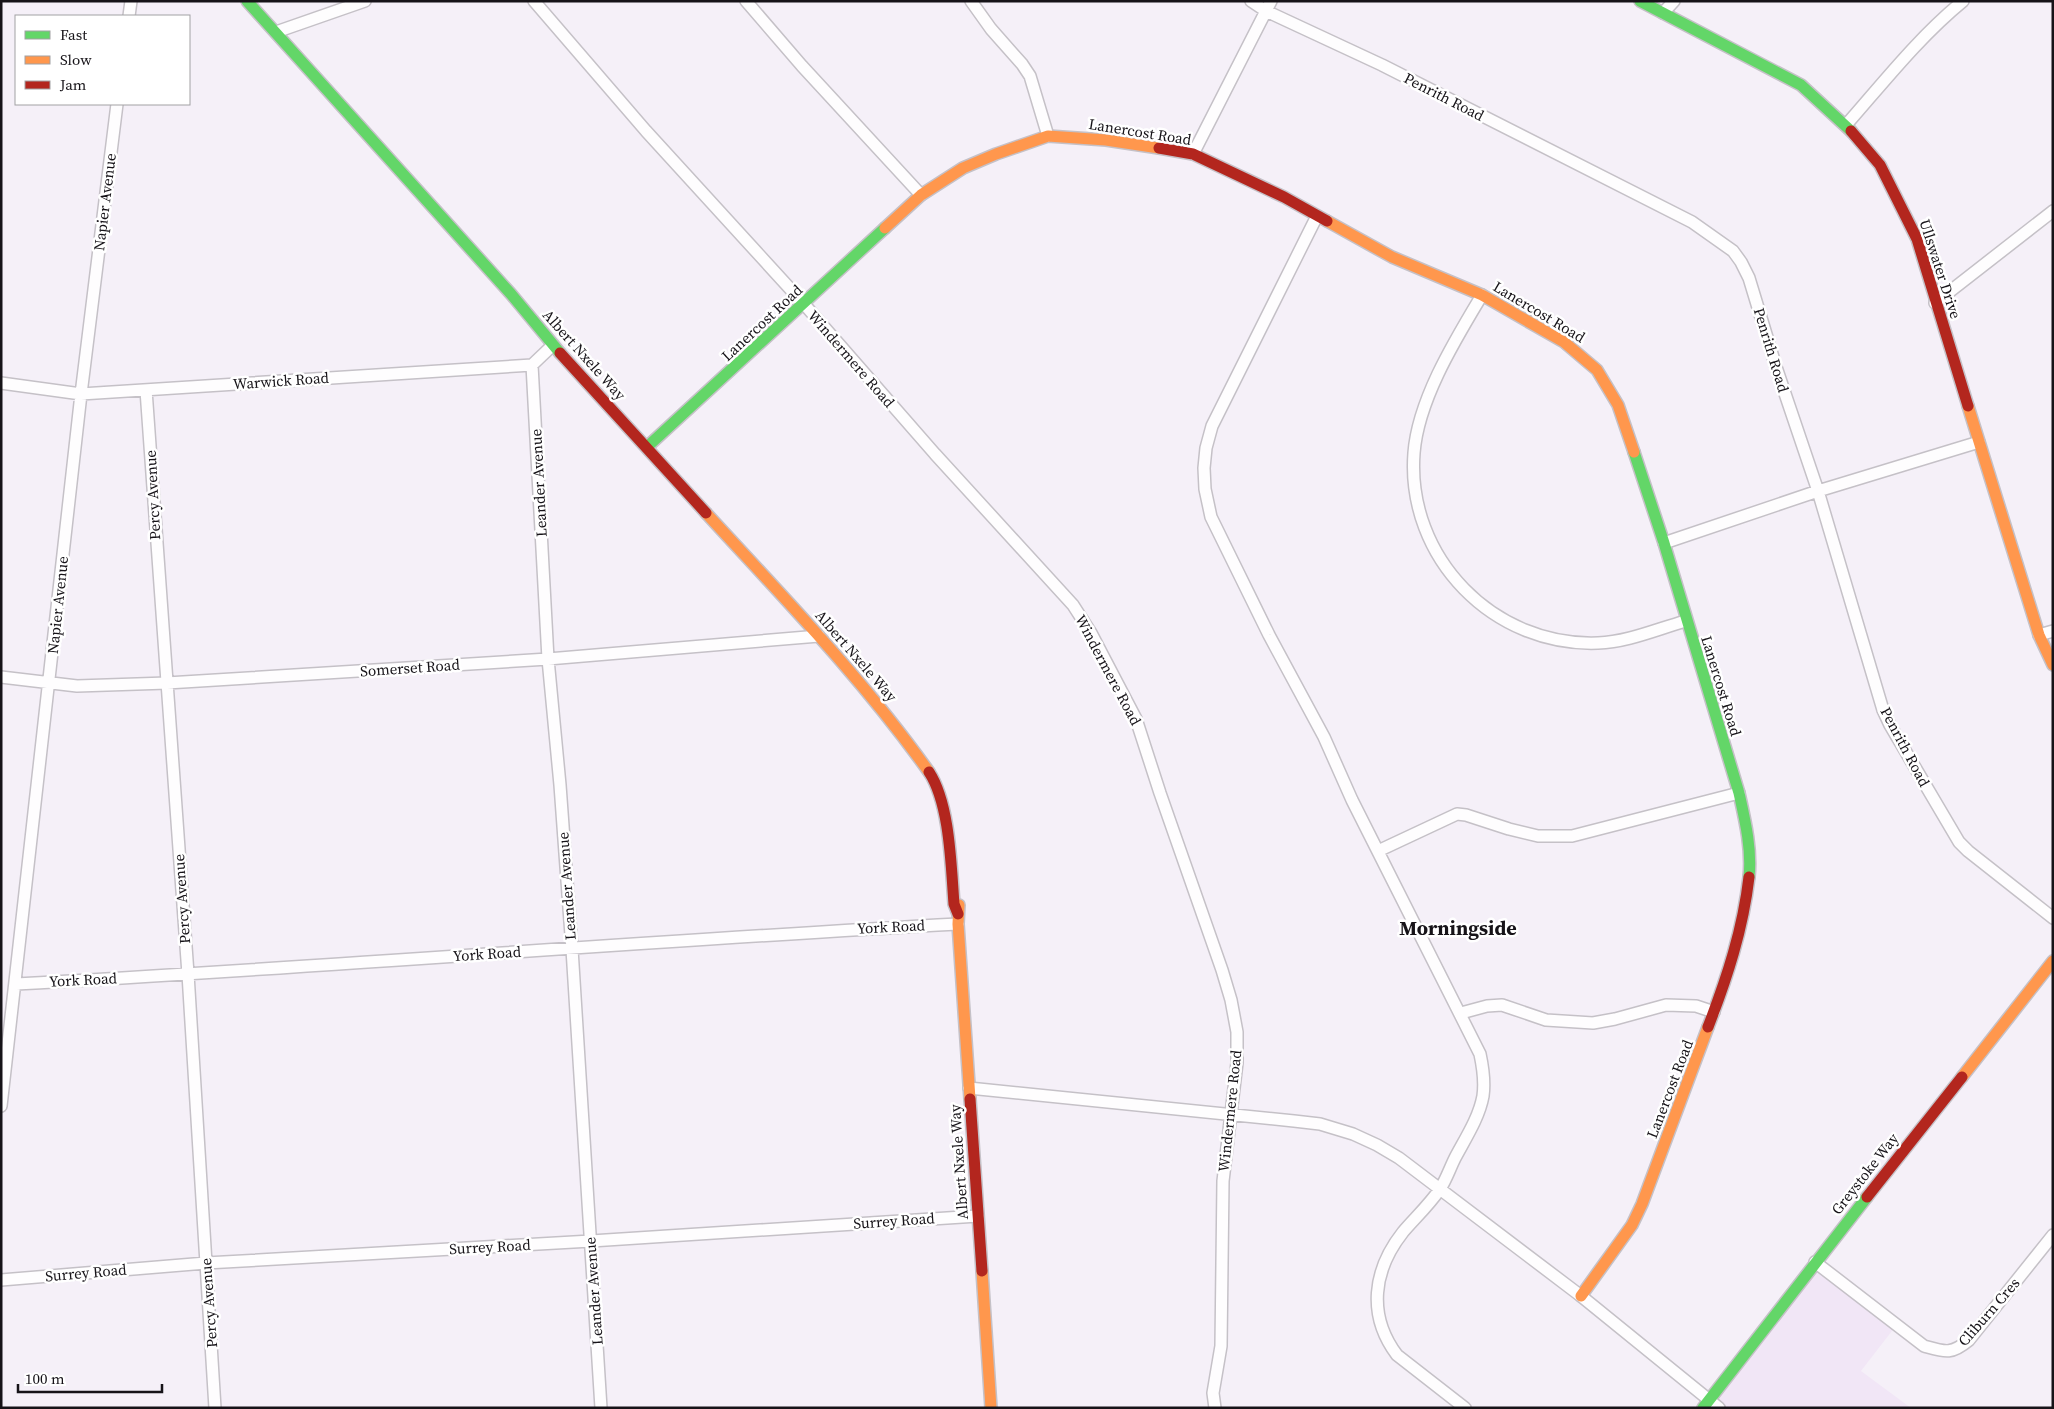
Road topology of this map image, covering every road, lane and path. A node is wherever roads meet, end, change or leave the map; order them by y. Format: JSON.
{"nodes":[{"id":1,"x":131,"y":1,"type":"edge"},
{"id":2,"x":247,"y":1,"type":"edge"},
{"id":3,"x":365,"y":1,"type":"edge"},
{"id":4,"x":534,"y":1,"type":"edge"},
{"id":5,"x":746,"y":1,"type":"edge"},
{"id":6,"x":972,"y":1,"type":"edge"},
{"id":7,"x":1251,"y":1,"type":"edge"},
{"id":8,"x":1640,"y":1,"type":"edge"},
{"id":9,"x":1674,"y":1,"type":"edge"},
{"id":10,"x":1963,"y":1,"type":"edge"},
{"id":11,"x":1268,"y":6,"type":"edge"},
{"id":12,"x":1663,"y":13,"type":"junction"},
{"id":13,"x":129,"y":15,"type":"edge"},
{"id":14,"x":276,"y":32,"type":"junction"},
{"id":15,"x":118,"y":105,"type":"edge"},
{"id":16,"x":1846,"y":125,"type":"junction"},
{"id":17,"x":1048,"y":136,"type":"junction"},
{"id":18,"x":1193,"y":154,"type":"junction"},
{"id":19,"x":921,"y":195,"type":"junction"},
{"id":20,"x":2053,"y":211,"type":"edge"},
{"id":21,"x":1317,"y":216,"type":"junction"},
{"id":22,"x":1482,"y":295,"type":"junction"},
{"id":23,"x":1935,"y":303,"type":"junction"},
{"id":24,"x":804,"y":304,"type":"junction"},
{"id":25,"x":553,"y":344,"type":"junction"},
{"id":26,"x":532,"y":365,"type":"junction"},
{"id":27,"x":1,"y":383,"type":"edge"},
{"id":28,"x":146,"y":390,"type":"junction"},
{"id":29,"x":81,"y":394,"type":"junction"},
{"id":30,"x":1979,"y":442,"type":"junction"},
{"id":31,"x":647,"y":447,"type":"junction"},
{"id":32,"x":1818,"y":491,"type":"junction"},
{"id":33,"x":1664,"y":543,"type":"junction"},
{"id":34,"x":1686,"y":621,"type":"junction"},
{"id":35,"x":2053,"y":630,"type":"edge"},
{"id":36,"x":820,"y":636,"type":"junction"},
{"id":37,"x":2039,"y":636,"type":"junction"},
{"id":38,"x":548,"y":659,"type":"junction"},
{"id":39,"x":2053,"y":664,"type":"edge"},
{"id":40,"x":1,"y":677,"type":"edge"},
{"id":41,"x":49,"y":682,"type":"junction"},
{"id":42,"x":167,"y":683,"type":"junction"},
{"id":43,"x":1739,"y":793,"type":"junction"},
{"id":44,"x":1378,"y":851,"type":"junction"},
{"id":45,"x":2053,"y":918,"type":"edge"},
{"id":46,"x":958,"y":919,"type":"junction"},
{"id":47,"x":572,"y":949,"type":"junction"},
{"id":48,"x":2053,"y":961,"type":"edge"},
{"id":49,"x":188,"y":974,"type":"junction"},
{"id":50,"x":16,"y":984,"type":"junction"},
{"id":51,"x":1714,"y":1012,"type":"junction"},
{"id":52,"x":1461,"y":1013,"type":"junction"},
{"id":53,"x":969,"y":1088,"type":"junction"},
{"id":54,"x":1,"y":1106,"type":"edge"},
{"id":55,"x":1230,"y":1115,"type":"junction"},
{"id":56,"x":1440,"y":1189,"type":"junction"},
{"id":57,"x":978,"y":1216,"type":"junction"},
{"id":58,"x":2053,"y":1235,"type":"edge"},
{"id":59,"x":591,"y":1241,"type":"junction"},
{"id":60,"x":1816,"y":1262,"type":"junction"},
{"id":61,"x":206,"y":1263,"type":"junction"},
{"id":62,"x":1,"y":1280,"type":"edge"},
{"id":63,"x":1581,"y":1296,"type":"junction"},
{"id":64,"x":1706,"y":1404,"type":"edge"},
{"id":65,"x":215,"y":1408,"type":"edge"},
{"id":66,"x":601,"y":1408,"type":"edge"},
{"id":67,"x":991,"y":1408,"type":"edge"},
{"id":68,"x":1215,"y":1408,"type":"edge"},
{"id":69,"x":1465,"y":1408,"type":"edge"},
{"id":70,"x":1719,"y":1408,"type":"edge"}],
"edges":[{"from":1,"to":13,"type":"street"},
{"from":2,"to":14,"type":"street","name":"Albert Nxele Way"},
{"from":3,"to":14,"type":"street"},
{"from":4,"to":24,"type":"street","name":"Windermere Road"},
{"from":5,"to":19,"type":"street"},
{"from":6,"to":17,"type":"street"},
{"from":7,"to":11,"type":"street","name":"Penrith Road"},
{"from":8,"to":12,"type":"street","name":"Ullswater Drive"},
{"from":9,"to":12,"type":"street"},
{"from":10,"to":16,"type":"street"},
{"from":11,"to":18,"type":"street"},
{"from":11,"to":32,"type":"street","name":"Penrith Road"},
{"from":12,"to":16,"type":"street","name":"Ullswater Drive"},
{"from":14,"to":25,"type":"street","name":"Albert Nxele Way"},
{"from":15,"to":29,"type":"street","name":"Napier Avenue"},
{"from":16,"to":23,"type":"street","name":"Ullswater Drive"},
{"from":17,"to":18,"type":"street","name":"Lanercost Road"},
{"from":17,"to":19,"type":"street","name":"Lanercost Road"},
{"from":18,"to":21,"type":"street","name":"Lanercost Road"},
{"from":19,"to":24,"type":"street","name":"Lanercost Road"},
{"from":20,"to":23,"type":"street"},
{"from":21,"to":22,"type":"street","name":"Lanercost Road"},
{"from":21,"to":44,"type":"street"},
{"from":22,"to":33,"type":"street","name":"Lanercost Road"},
{"from":22,"to":34,"type":"street"},
{"from":23,"to":30,"type":"street","name":"Ullswater Drive"},
{"from":24,"to":31,"type":"street","name":"Lanercost Road"},
{"from":24,"to":55,"type":"street","name":"Windermere Road"},
{"from":25,"to":26,"type":"street"},
{"from":25,"to":31,"type":"street","name":"Albert Nxele Way"},
{"from":26,"to":28,"type":"street","name":"Warwick Road"},
{"from":26,"to":38,"type":"street","name":"Leander Avenue"},
{"from":27,"to":29,"type":"street","name":"Warwick Road"},
{"from":28,"to":29,"type":"street","name":"Warwick Road"},
{"from":28,"to":42,"type":"street","name":"Percy Avenue"},
{"from":29,"to":41,"type":"street","name":"Napier Avenue"},
{"from":30,"to":32,"type":"street"},
{"from":30,"to":37,"type":"street","name":"Ullswater Drive"},
{"from":31,"to":36,"type":"street","name":"Albert Nxele Way"},
{"from":32,"to":33,"type":"street"},
{"from":32,"to":45,"type":"street","name":"Penrith Road"},
{"from":33,"to":34,"type":"street","name":"Lanercost Road"},
{"from":34,"to":43,"type":"street","name":"Lanercost Road"},
{"from":35,"to":37,"type":"street"},
{"from":36,"to":38,"type":"street","name":"Somerset Road"},
{"from":36,"to":46,"type":"street","name":"Albert Nxele Way"},
{"from":37,"to":39,"type":"street","name":"Ullswater Drive"},
{"from":38,"to":42,"type":"street","name":"Somerset Road"},
{"from":38,"to":47,"type":"street","name":"Leander Avenue"},
{"from":40,"to":41,"type":"street","name":"Somerset Road"},
{"from":41,"to":42,"type":"street","name":"Somerset Road"},
{"from":41,"to":50,"type":"street","name":"Napier Avenue"},
{"from":42,"to":49,"type":"street","name":"Percy Avenue"},
{"from":43,"to":44,"type":"street"},
{"from":43,"to":51,"type":"street","name":"Lanercost Road"},
{"from":44,"to":52,"type":"street"},
{"from":46,"to":47,"type":"street","name":"York Road"},
{"from":46,"to":53,"type":"street","name":"Albert Nxele Way"},
{"from":47,"to":49,"type":"street","name":"York Road"},
{"from":47,"to":59,"type":"street","name":"Leander Avenue"},
{"from":48,"to":60,"type":"street","name":"Greystoke Way"},
{"from":49,"to":50,"type":"street","name":"York Road"},
{"from":49,"to":61,"type":"street","name":"Percy Avenue"},
{"from":50,"to":54,"type":"street","name":"Napier Avenue"},
{"from":51,"to":52,"type":"street"},
{"from":51,"to":63,"type":"street","name":"Lanercost Road"},
{"from":52,"to":56,"type":"street"},
{"from":53,"to":55,"type":"street"},
{"from":53,"to":57,"type":"street","name":"Albert Nxele Way"},
{"from":55,"to":56,"type":"street"},
{"from":55,"to":68,"type":"street","name":"Windermere Road"},
{"from":56,"to":63,"type":"street"},
{"from":56,"to":69,"type":"street"},
{"from":57,"to":59,"type":"street","name":"Surrey Road"},
{"from":57,"to":67,"type":"street","name":"Albert Nxele Way"},
{"from":58,"to":60,"type":"street","name":"Cliburn Cres"},
{"from":59,"to":61,"type":"street","name":"Surrey Road"},
{"from":59,"to":66,"type":"street","name":"Leander Avenue"},
{"from":60,"to":64,"type":"street","name":"Greystoke Way"},
{"from":61,"to":62,"type":"street","name":"Surrey Road"},
{"from":61,"to":65,"type":"street","name":"Percy Avenue"},
{"from":63,"to":64,"type":"street"},
{"from":64,"to":70,"type":"street"}]}
